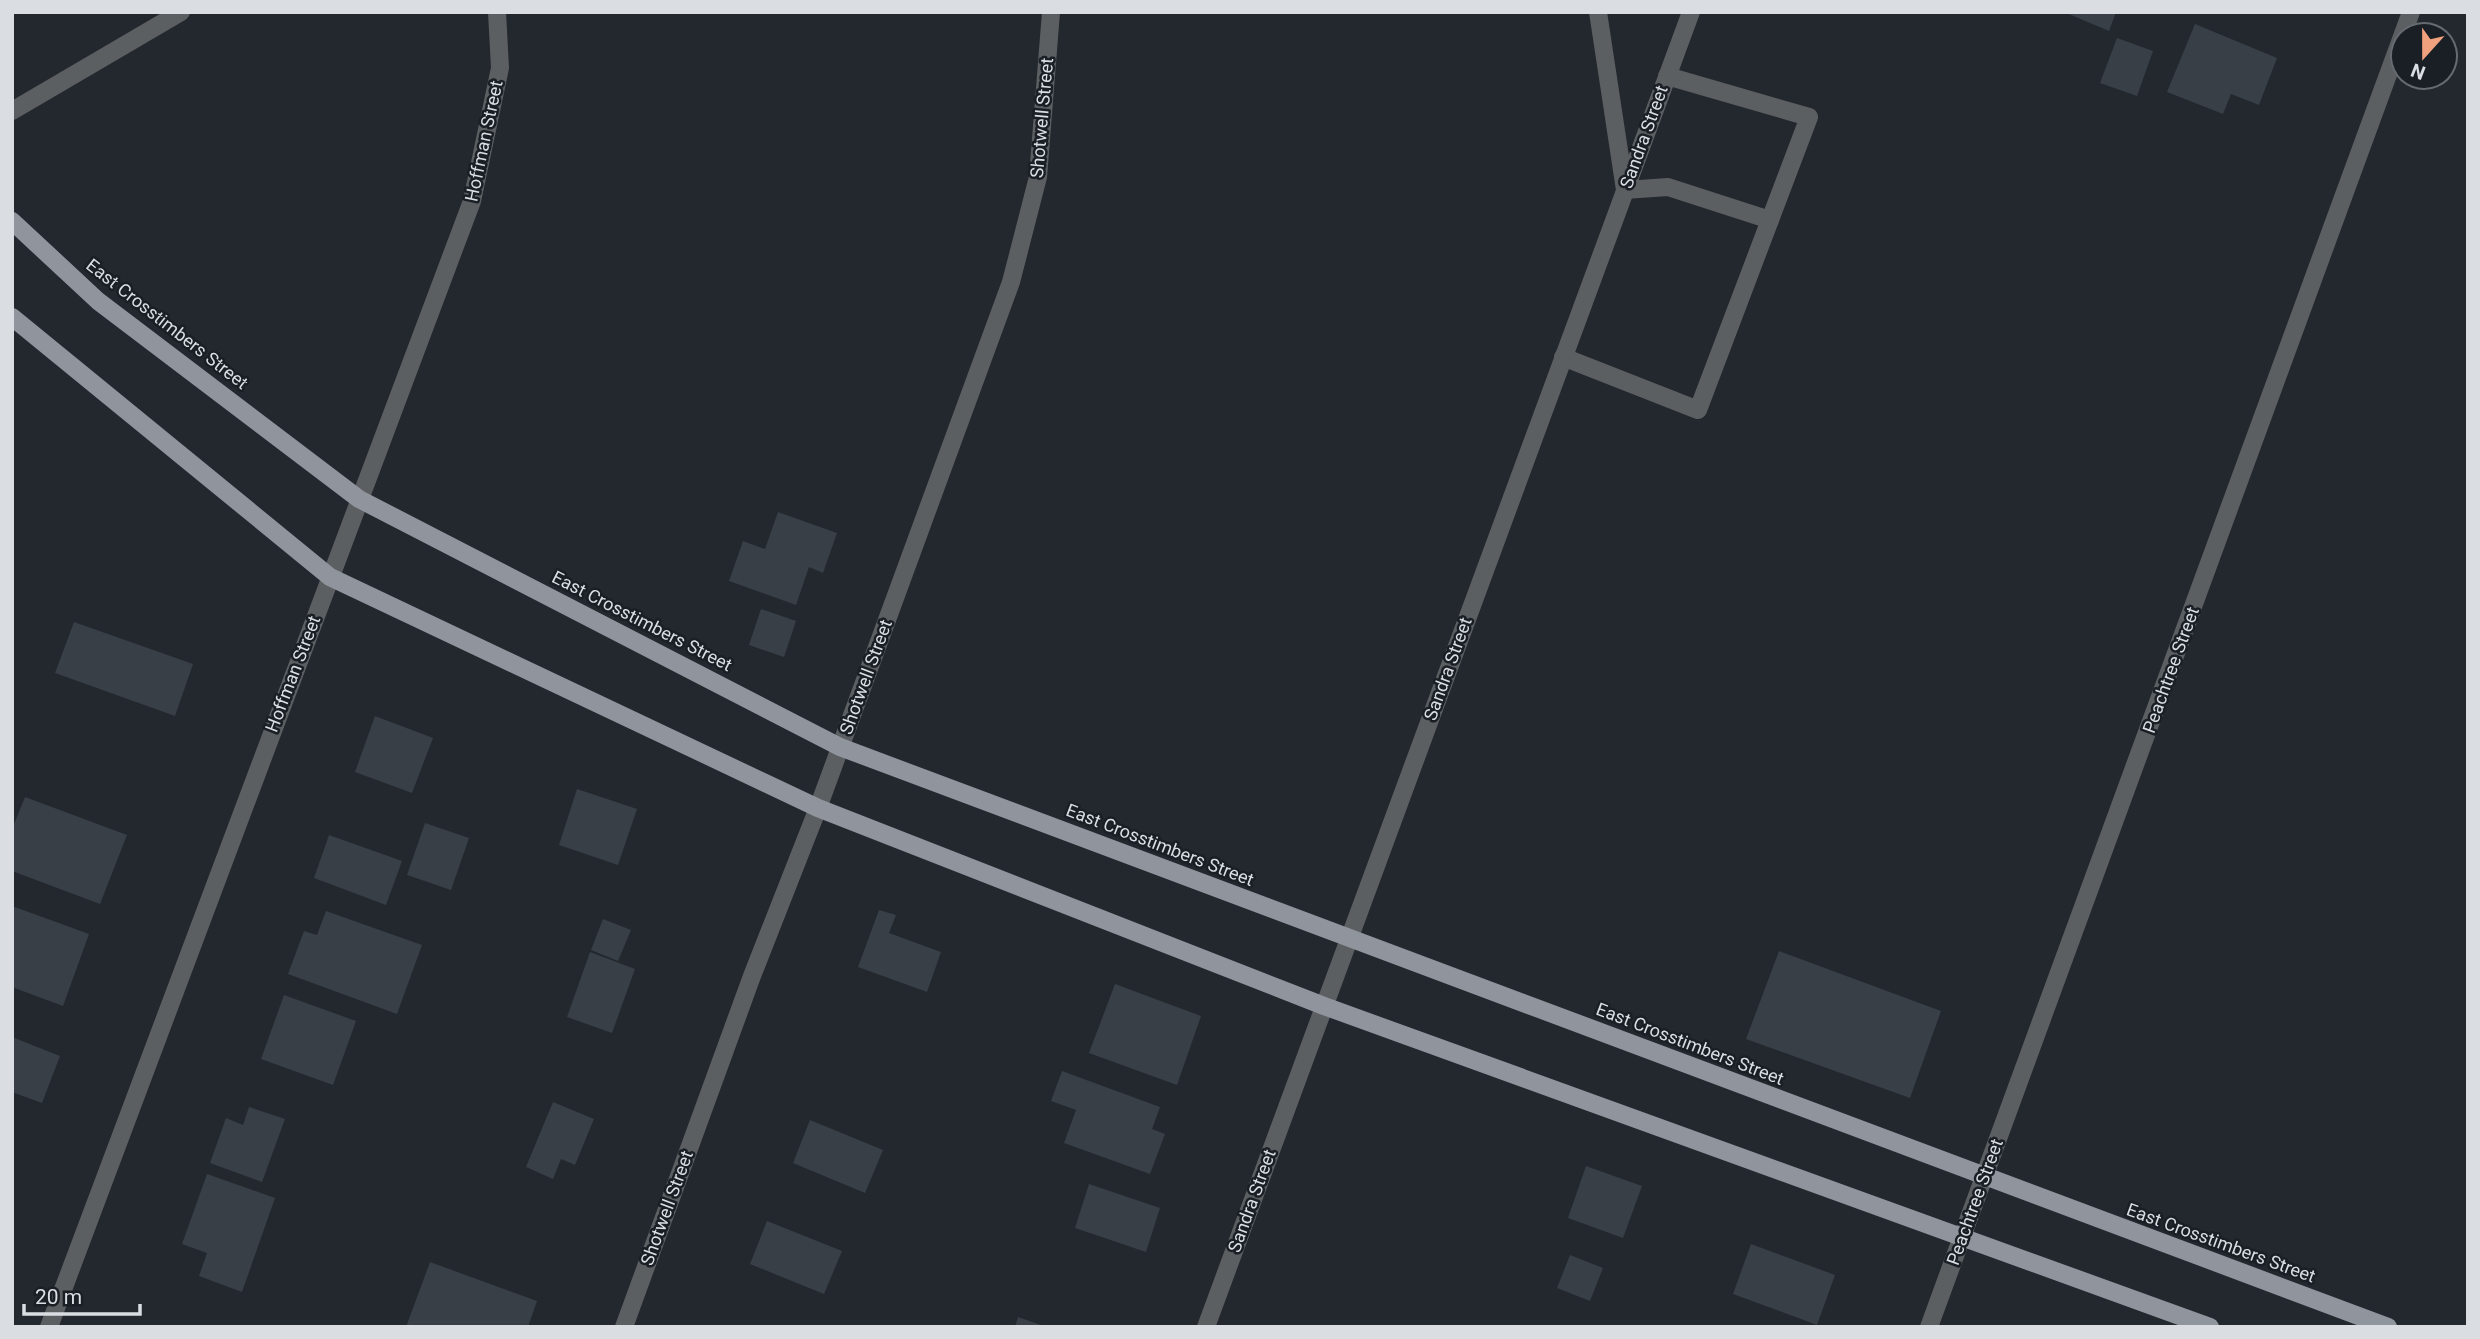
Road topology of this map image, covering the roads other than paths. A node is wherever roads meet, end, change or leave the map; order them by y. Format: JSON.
{"nodes":[{"id":1,"x":181,"y":12,"type":"edge"},
{"id":2,"x":497,"y":12,"type":"edge"},
{"id":3,"x":1051,"y":12,"type":"edge"},
{"id":4,"x":1598,"y":12,"type":"edge"},
{"id":5,"x":1691,"y":12,"type":"edge"},
{"id":6,"x":2411,"y":12,"type":"edge"},
{"id":7,"x":1667,"y":76,"type":"junction"},
{"id":8,"x":12,"y":111,"type":"edge"},
{"id":9,"x":1625,"y":190,"type":"junction"},
{"id":10,"x":1770,"y":220,"type":"junction"},
{"id":11,"x":12,"y":221,"type":"edge"},
{"id":12,"x":12,"y":317,"type":"edge"},
{"id":13,"x":1563,"y":357,"type":"junction"},
{"id":14,"x":359,"y":499,"type":"junction"},
{"id":15,"x":330,"y":577,"type":"junction"},
{"id":16,"x":840,"y":747,"type":"junction"},
{"id":17,"x":818,"y":808,"type":"junction"},
{"id":18,"x":1349,"y":939,"type":"junction"},
{"id":19,"x":1324,"y":1006,"type":"junction"},
{"id":20,"x":1985,"y":1177,"type":"junction"},
{"id":21,"x":1963,"y":1236,"type":"junction"},
{"id":22,"x":48,"y":1327,"type":"edge"},
{"id":23,"x":624,"y":1327,"type":"edge"},
{"id":24,"x":1206,"y":1327,"type":"edge"},
{"id":25,"x":1929,"y":1327,"type":"edge"},
{"id":26,"x":2210,"y":1327,"type":"edge"},
{"id":27,"x":2388,"y":1327,"type":"edge"}],
"edges":[{"from":1,"to":8,"type":"street"},
{"from":2,"to":14,"type":"street","name":"Hoffman Street"},
{"from":3,"to":16,"type":"street","name":"Shotwell Street"},
{"from":4,"to":9,"type":"street"},
{"from":5,"to":7,"type":"street","name":"Sandra Street"},
{"from":6,"to":20,"type":"street","name":"Peachtree Street"},
{"from":7,"to":9,"type":"street","name":"Sandra Street"},
{"from":7,"to":10,"type":"street"},
{"from":9,"to":10,"type":"street"},
{"from":9,"to":13,"type":"street","name":"Sandra Street"},
{"from":10,"to":13,"type":"street"},
{"from":11,"to":14,"type":"main road","name":"East Crosstimbers Street"},
{"from":12,"to":15,"type":"main road"},
{"from":13,"to":18,"type":"street","name":"Sandra Street"},
{"from":14,"to":15,"type":"street","name":"Hoffman Street"},
{"from":14,"to":16,"type":"main road","name":"East Crosstimbers Street"},
{"from":15,"to":17,"type":"main road"},
{"from":15,"to":22,"type":"street","name":"Hoffman Street"},
{"from":16,"to":17,"type":"street","name":"Shotwell Street"},
{"from":16,"to":18,"type":"main road","name":"East Crosstimbers Street"},
{"from":17,"to":19,"type":"main road"},
{"from":17,"to":23,"type":"street","name":"Shotwell Street"},
{"from":18,"to":19,"type":"street","name":"Sandra Street"},
{"from":18,"to":20,"type":"main road","name":"East Crosstimbers Street"},
{"from":19,"to":21,"type":"main road"},
{"from":19,"to":24,"type":"street","name":"Sandra Street"},
{"from":20,"to":21,"type":"street","name":"Peachtree Street"},
{"from":20,"to":27,"type":"main road","name":"East Crosstimbers Street"},
{"from":21,"to":25,"type":"street","name":"Peachtree Street"},
{"from":21,"to":26,"type":"main road"}]}
